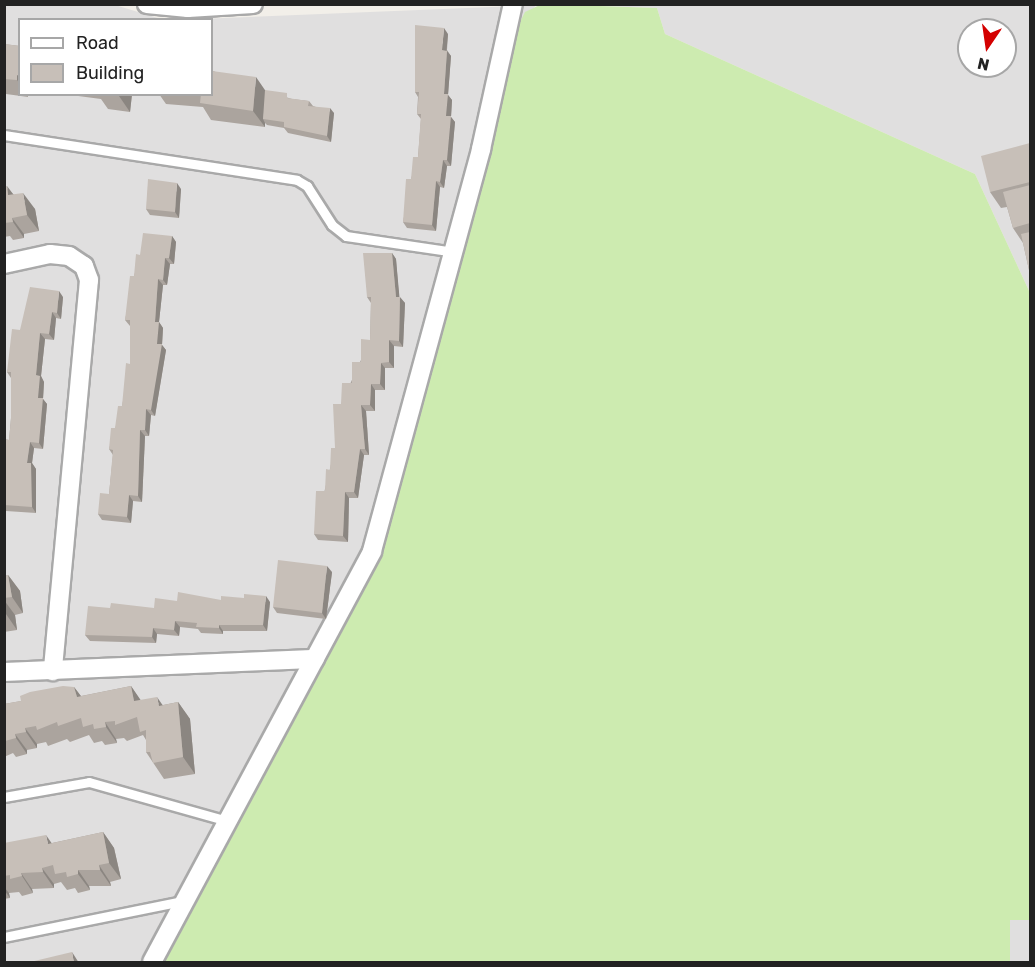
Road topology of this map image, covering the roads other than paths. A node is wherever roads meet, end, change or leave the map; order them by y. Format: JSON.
{"nodes":[{"id":1,"x":147,"y":4,"type":"edge"},
{"id":2,"x":253,"y":4,"type":"edge"},
{"id":3,"x":513,"y":4,"type":"edge"},
{"id":4,"x":4,"y":135,"type":"edge"},
{"id":5,"x":454,"y":252,"type":"junction"},
{"id":6,"x":4,"y":264,"type":"edge"},
{"id":7,"x":315,"y":659,"type":"junction"},
{"id":8,"x":53,"y":671,"type":"junction"},
{"id":9,"x":4,"y":672,"type":"edge"},
{"id":10,"x":4,"y":798,"type":"edge"},
{"id":11,"x":228,"y":821,"type":"junction"},
{"id":12,"x":186,"y":900,"type":"junction"},
{"id":13,"x":4,"y":938,"type":"edge"},
{"id":14,"x":152,"y":963,"type":"edge"}],
"edges":[{"from":1,"to":2,"type":"street"},
{"from":3,"to":5,"type":"street"},
{"from":4,"to":5,"type":"lane"},
{"from":5,"to":7,"type":"street"},
{"from":6,"to":8,"type":"street"},
{"from":7,"to":8,"type":"street"},
{"from":7,"to":11,"type":"street"},
{"from":8,"to":9,"type":"street"},
{"from":10,"to":11,"type":"lane"},
{"from":11,"to":12,"type":"street"},
{"from":12,"to":13,"type":"lane"},
{"from":12,"to":14,"type":"street"}]}
